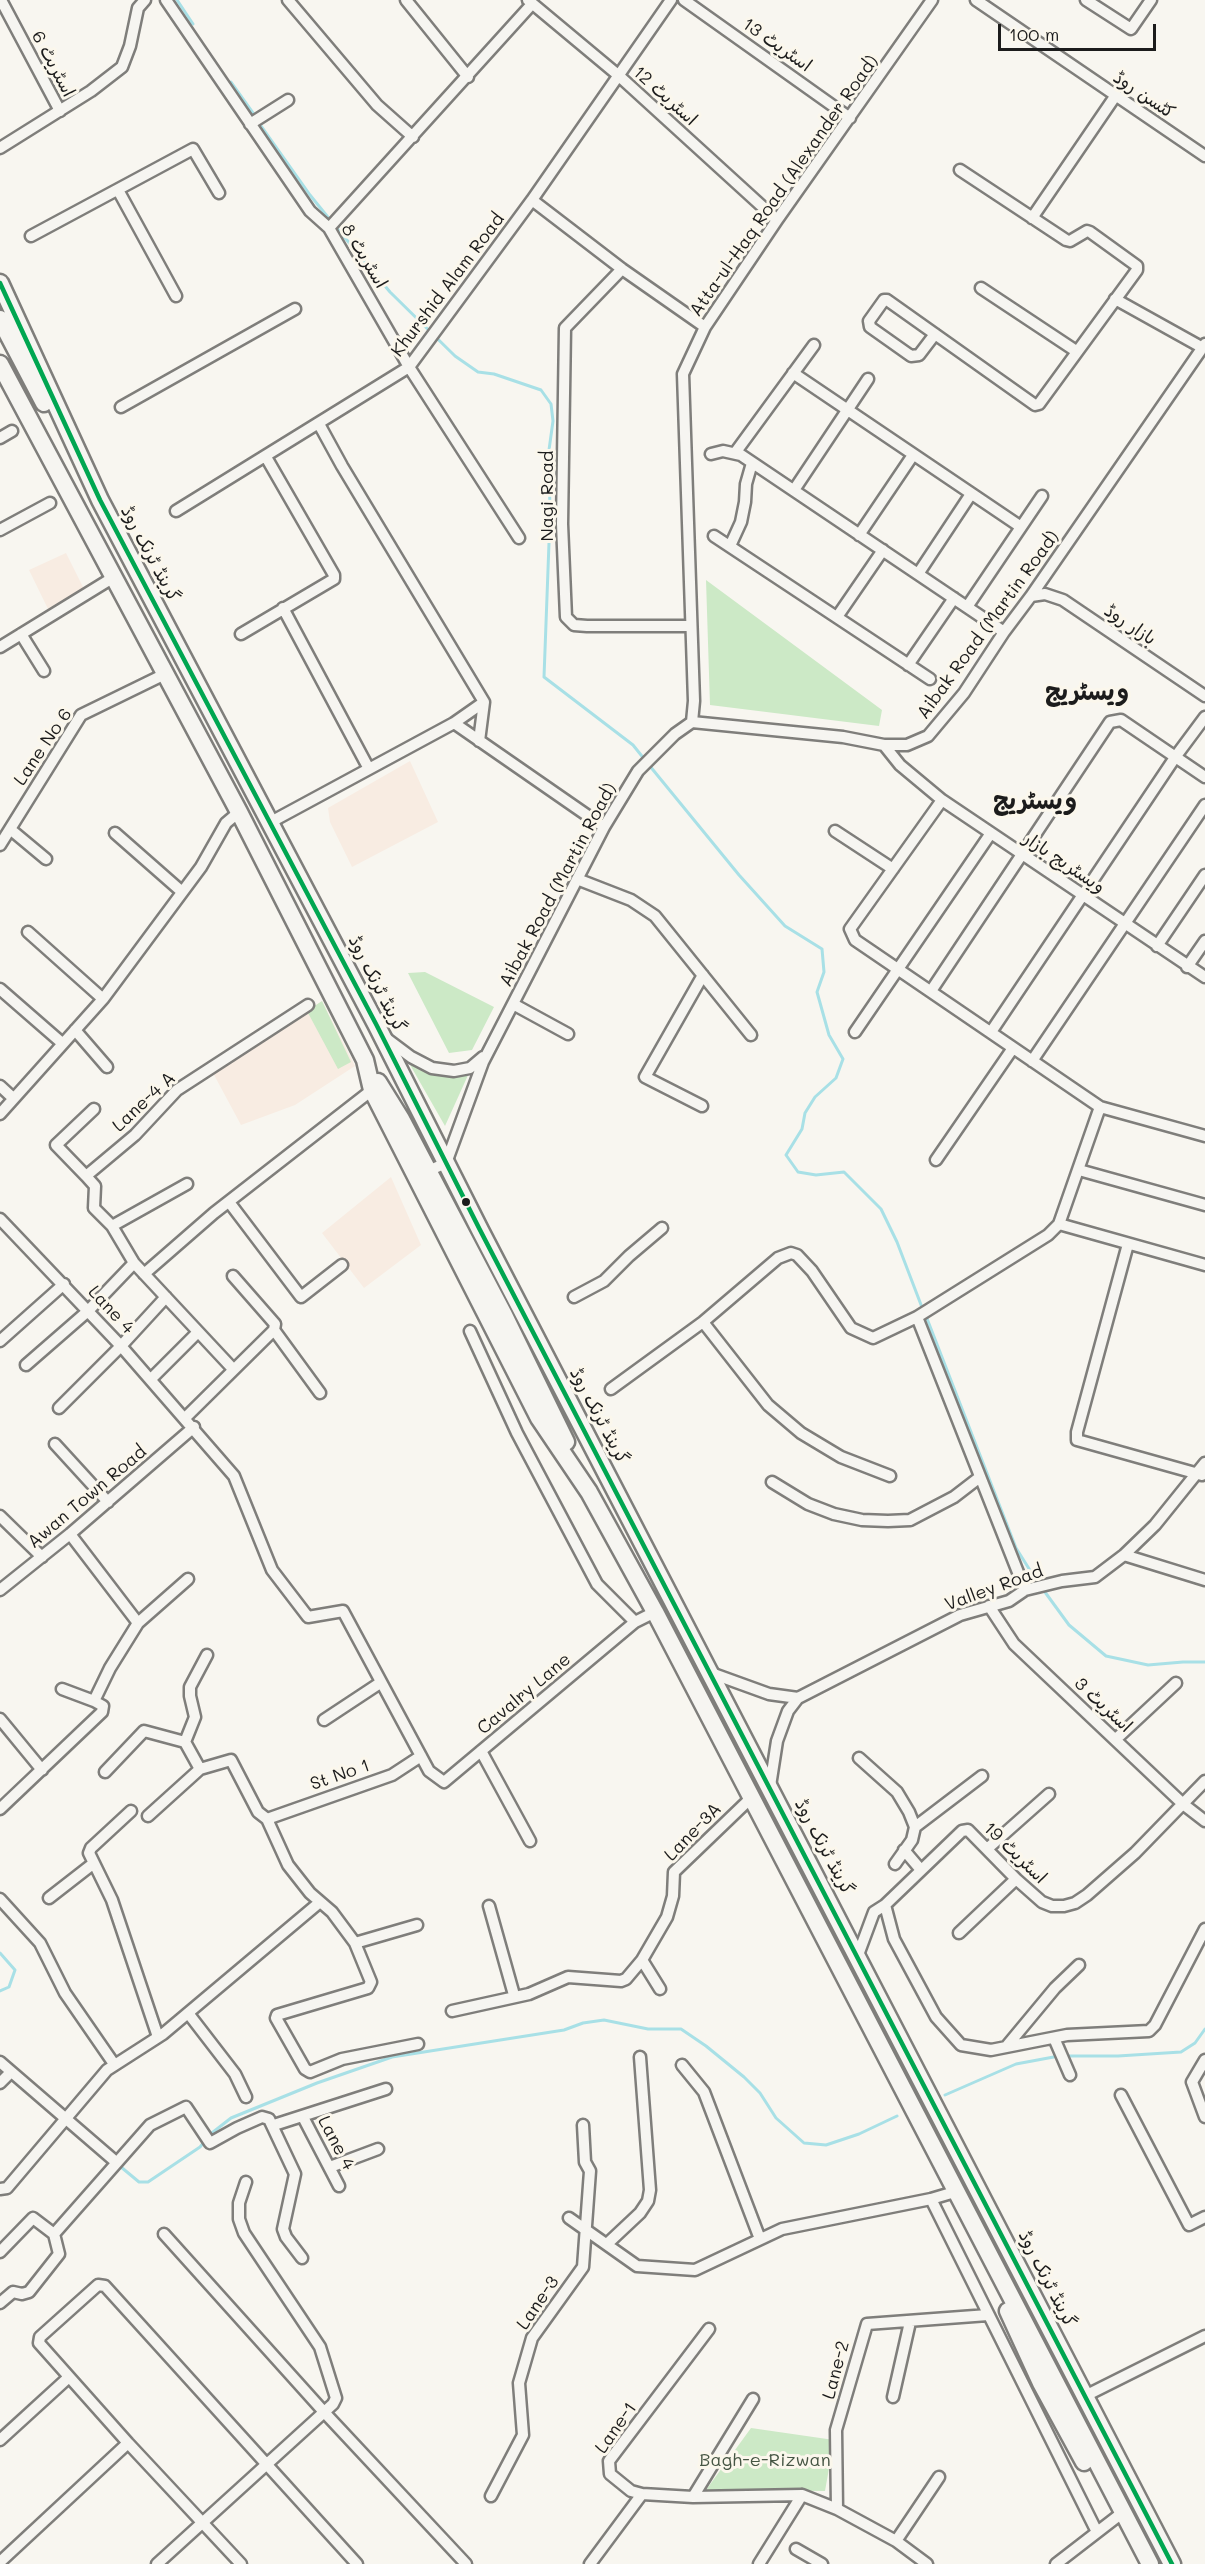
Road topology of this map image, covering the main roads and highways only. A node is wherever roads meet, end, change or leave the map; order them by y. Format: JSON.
{"nodes":[{"id":1,"x":0,"y":283,"type":"edge"},
{"id":2,"x":0,"y":319,"type":"edge"},
{"id":3,"x":0,"y":350,"type":"edge"},
{"id":4,"x":0,"y":364,"type":"edge"},
{"id":5,"x":46,"y":452,"type":"junction"},
{"id":6,"x":100,"y":500,"type":"junction"},
{"id":7,"x":365,"y":1060,"type":"junction"},
{"id":8,"x":589,"y":1492,"type":"junction"},
{"id":9,"x":980,"y":2234,"type":"junction"},
{"id":10,"x":1085,"y":2396,"type":"junction"},
{"id":11,"x":1068,"y":2405,"type":"junction"},
{"id":12,"x":1122,"y":2513,"type":"junction"},
{"id":13,"x":1150,"y":2564,"type":"edge"},
{"id":14,"x":1172,"y":2564,"type":"edge"}],
"edges":[{"from":1,"to":6,"type":"highway","name":"گرینڈ ٹرنک روڈ"},
{"from":2,"to":6,"type":"highway"},
{"from":3,"to":5,"type":"highway"},
{"from":4,"to":5,"type":"highway"},
{"from":5,"to":7,"type":"highway"},
{"from":6,"to":10,"type":"highway","name":"گرینڈ ٹرنک روڈ"},
{"from":7,"to":8,"type":"highway"},
{"from":7,"to":8,"type":"highway"},
{"from":8,"to":9,"type":"highway"},
{"from":9,"to":11,"type":"highway"},
{"from":9,"to":12,"type":"highway"},
{"from":10,"to":11,"type":"highway"},
{"from":10,"to":14,"type":"highway","name":"گرینڈ ٹرنک روڈ"},
{"from":11,"to":12,"type":"highway"},
{"from":12,"to":13,"type":"highway"}]}
